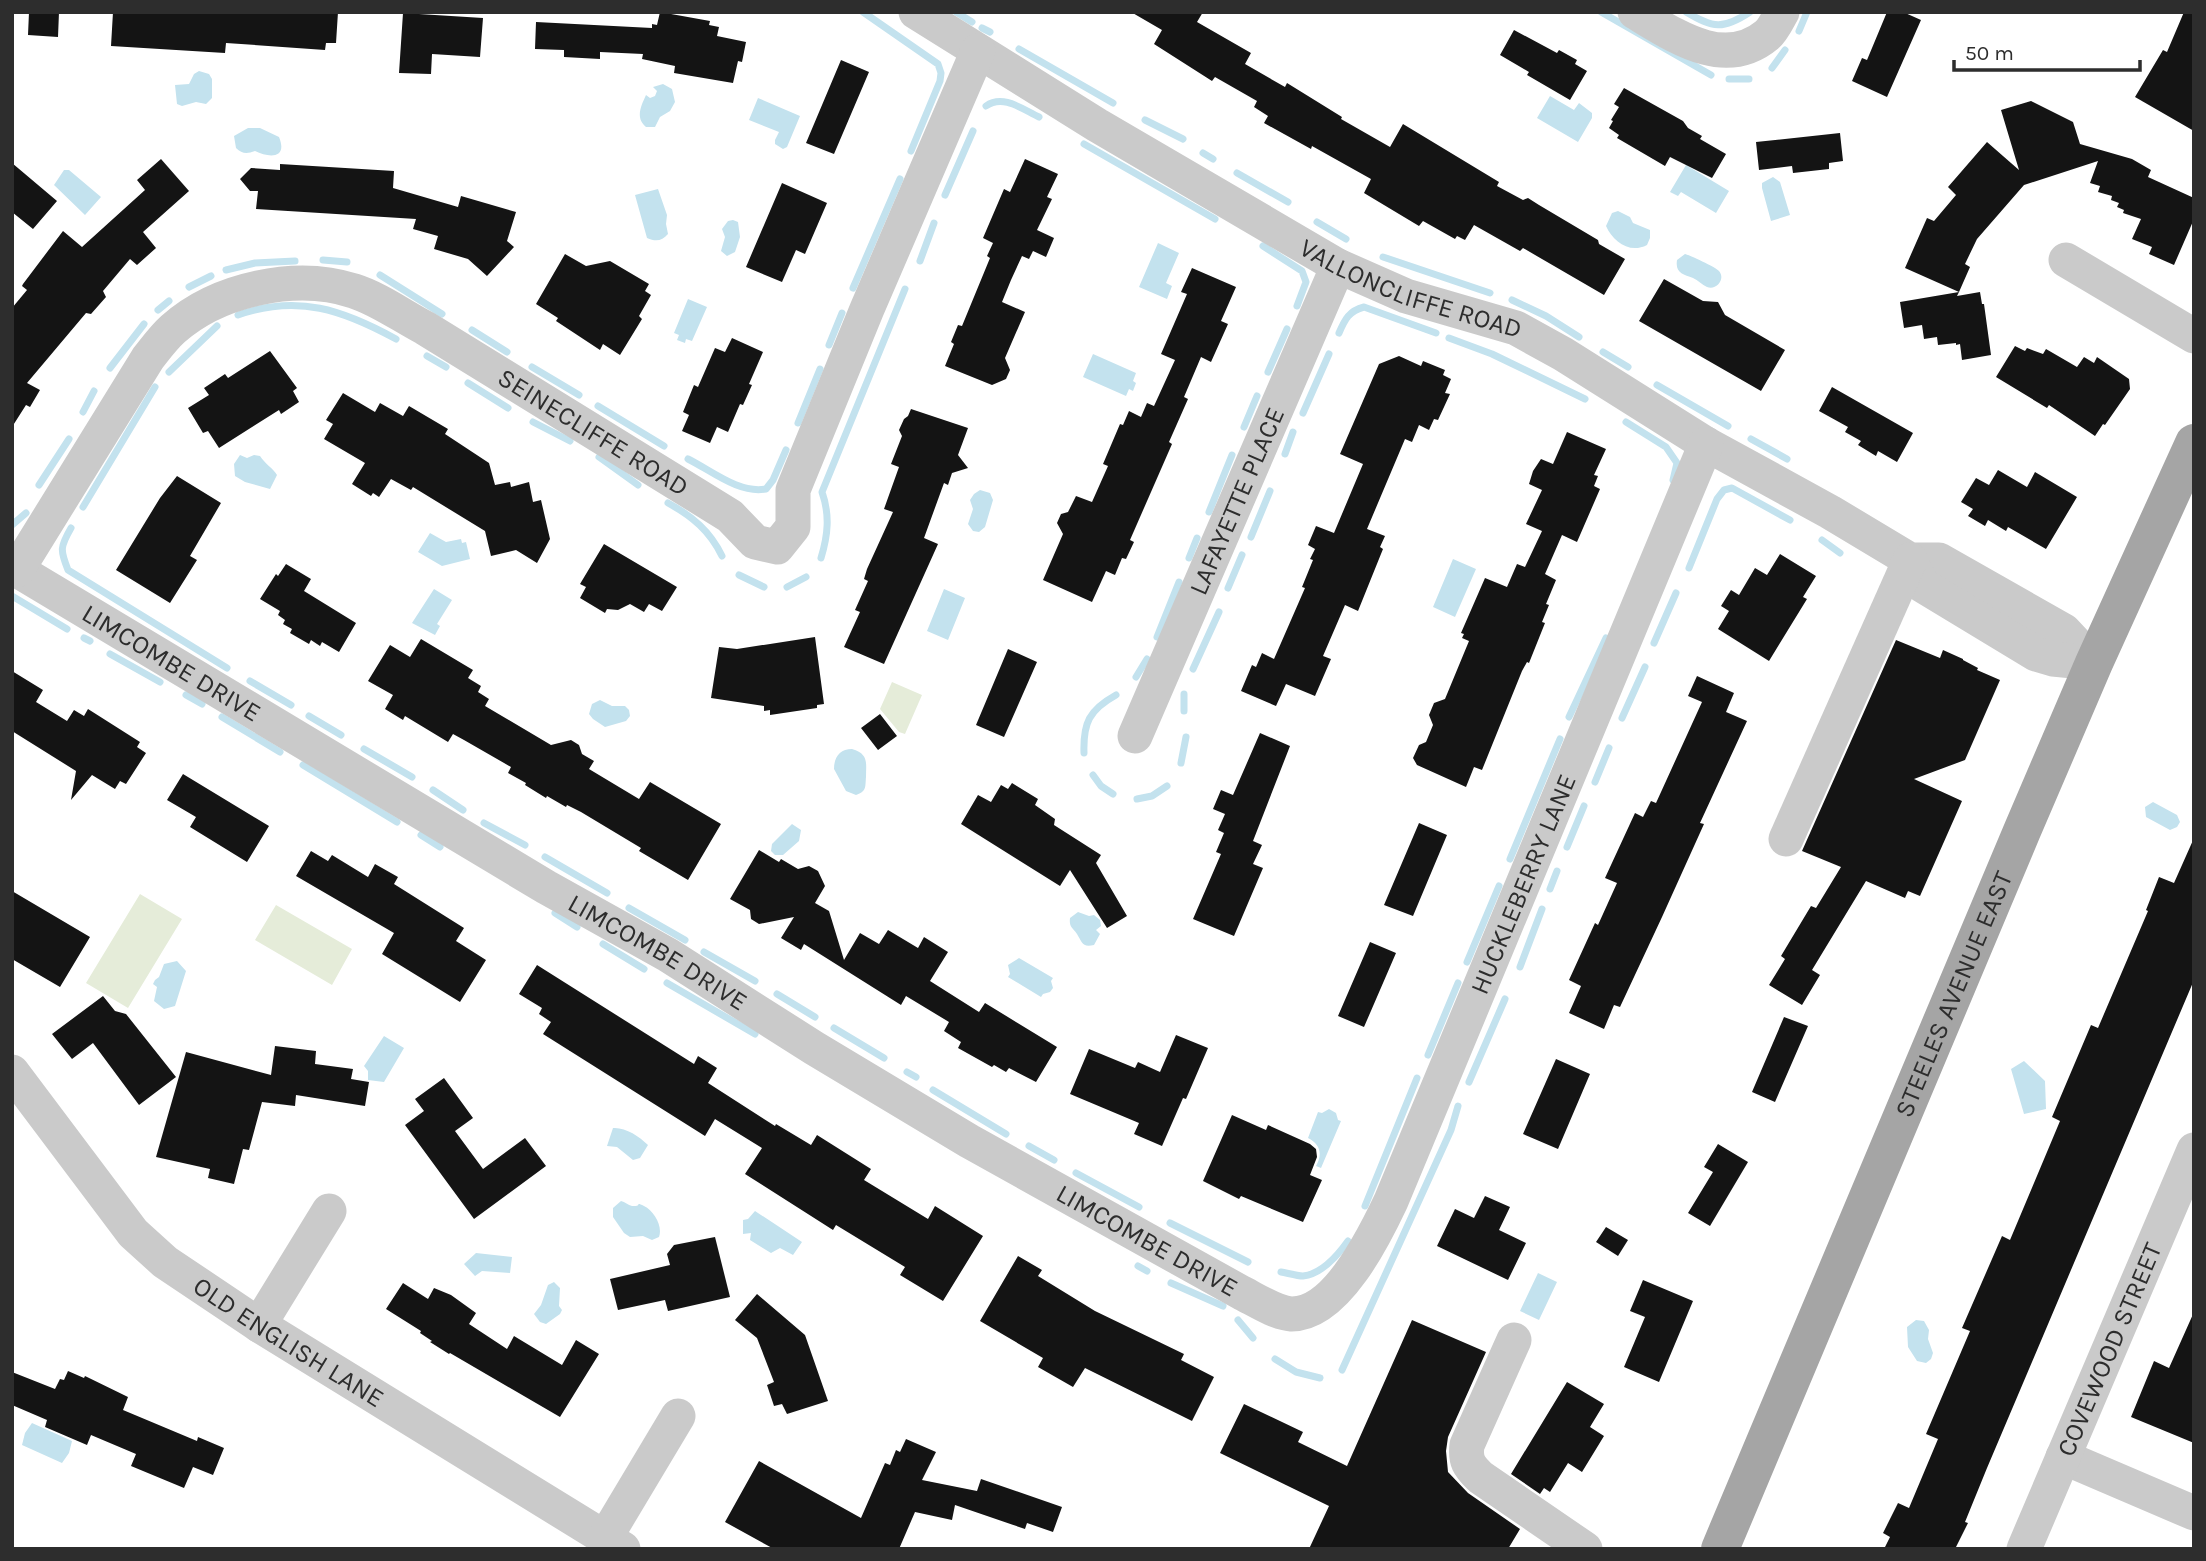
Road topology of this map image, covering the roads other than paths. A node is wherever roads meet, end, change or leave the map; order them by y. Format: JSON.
{"nodes":[{"id":1,"x":916,"y":12,"type":"edge"},
{"id":2,"x":1635,"y":12,"type":"edge"},
{"id":3,"x":1782,"y":12,"type":"edge"},
{"id":4,"x":978,"y":51,"type":"junction"},
{"id":5,"x":2066,"y":260,"type":"dead end"},
{"id":6,"x":1338,"y":266,"type":"junction"},
{"id":7,"x":2194,"y":336,"type":"edge"},
{"id":8,"x":2194,"y":443,"type":"edge"},
{"id":9,"x":1706,"y":444,"type":"junction"},
{"id":10,"x":1910,"y":560,"type":"junction"},
{"id":11,"x":15,"y":568,"type":"edge"},
{"id":12,"x":2094,"y":663,"type":"junction"},
{"id":13,"x":1135,"y":736,"type":"dead end"},
{"id":14,"x":1786,"y":839,"type":"dead end"},
{"id":15,"x":12,"y":1072,"type":"edge"},
{"id":16,"x":2194,"y":1150,"type":"edge"},
{"id":17,"x":329,"y":1211,"type":"dead end"},
{"id":18,"x":1314,"y":1307,"type":"joint"},
{"id":19,"x":259,"y":1325,"type":"junction"},
{"id":20,"x":1514,"y":1340,"type":"dead end"},
{"id":21,"x":678,"y":1416,"type":"dead end"},
{"id":22,"x":2063,"y":1457,"type":"junction"},
{"id":23,"x":2194,"y":1513,"type":"edge"},
{"id":24,"x":614,"y":1543,"type":"edge"},
{"id":25,"x":1585,"y":1549,"type":"edge"},
{"id":26,"x":1720,"y":1549,"type":"edge"},
{"id":27,"x":2024,"y":1549,"type":"edge"}],
"edges":[{"from":1,"to":4,"type":"street","name":"VALLONCLIFFE ROAD"},
{"from":2,"to":3,"type":"street"},
{"from":4,"to":6,"type":"street","name":"VALLONCLIFFE ROAD"},
{"from":4,"to":11,"type":"street","name":"SEINECLIFFE ROAD"},
{"from":5,"to":7,"type":"street"},
{"from":6,"to":9,"type":"street","name":"VALLONCLIFFE ROAD"},
{"from":6,"to":13,"type":"street","name":"LAFAYETTE PLACE"},
{"from":8,"to":12,"type":"main road","name":"STEELES AVENUE EAST"},
{"from":9,"to":10,"type":"street","name":"VALLONCLIFFE ROAD"},
{"from":9,"to":18,"type":"street","name":"HUCKLEBERRY LANE"},
{"from":10,"to":12,"type":"street","name":"VALLONCLIFFE ROAD"},
{"from":10,"to":14,"type":"street"},
{"from":11,"to":18,"type":"street","name":"LIMCOMBE DRIVE"},
{"from":12,"to":26,"type":"main road","name":"STEELES AVENUE EAST"},
{"from":15,"to":19,"type":"street","name":"OLD ENGLISH LANE"},
{"from":16,"to":22,"type":"street","name":"COVEWOOD STREET"},
{"from":17,"to":19,"type":"street"},
{"from":19,"to":24,"type":"street","name":"OLD ENGLISH LANE"},
{"from":20,"to":25,"type":"street"},
{"from":21,"to":24,"type":"street"},
{"from":22,"to":23,"type":"street"},
{"from":22,"to":27,"type":"street","name":"COVEWOOD STREET"}]}
